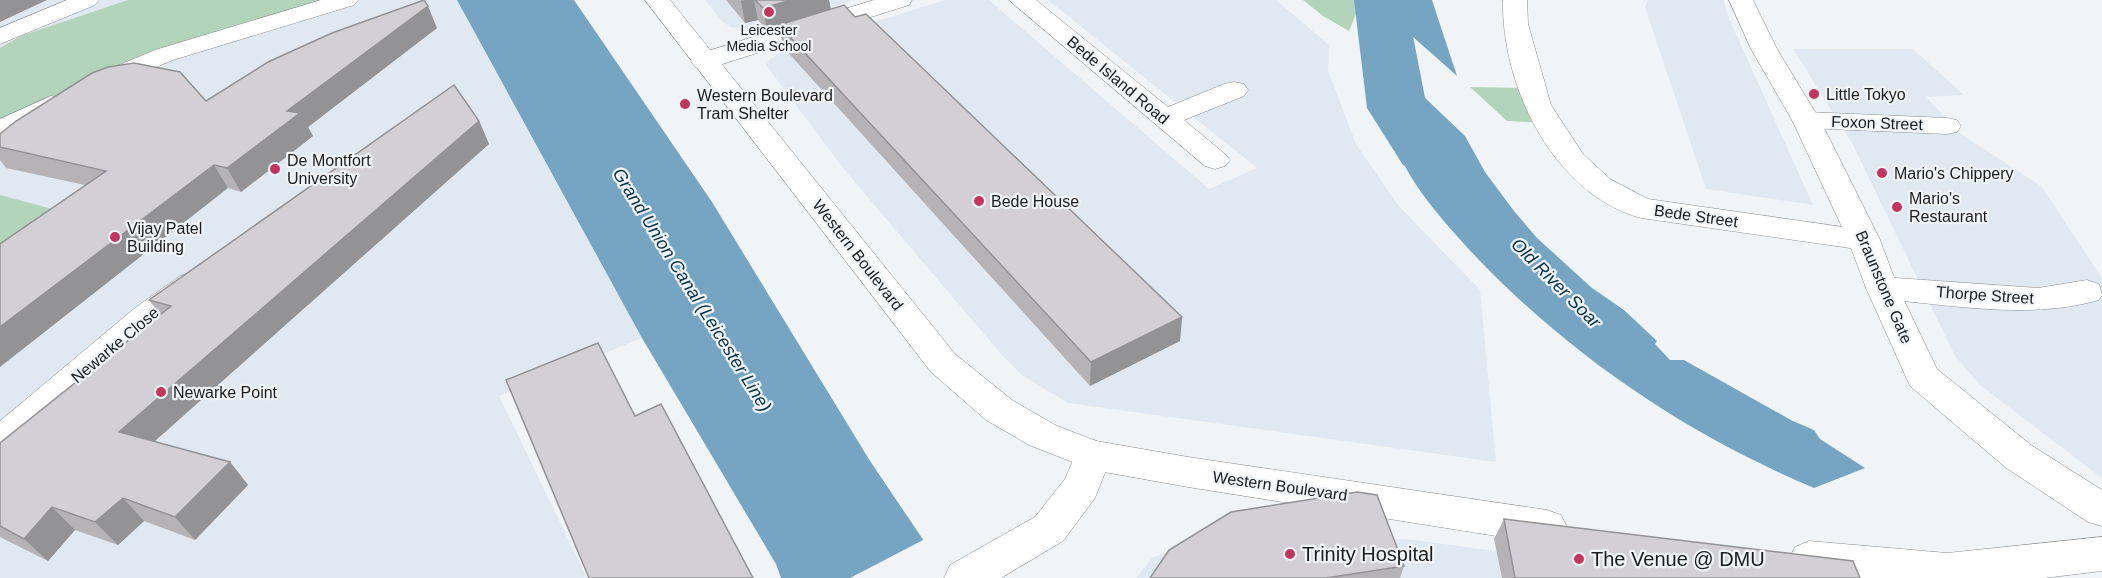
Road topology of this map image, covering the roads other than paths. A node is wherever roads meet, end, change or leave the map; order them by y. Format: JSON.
{"nodes":[{"id":1,"x":87,"y":0,"type":"edge"},
{"id":2,"x":346,"y":0,"type":"edge"},
{"id":3,"x":657,"y":0,"type":"edge"},
{"id":4,"x":900,"y":0,"type":"edge"},
{"id":5,"x":1021,"y":0,"type":"edge"},
{"id":6,"x":1515,"y":0,"type":"edge"},
{"id":7,"x":1741,"y":0,"type":"edge"},
{"id":8,"x":0,"y":37,"type":"edge"},
{"id":9,"x":704,"y":61,"type":"junction"},
{"id":10,"x":1234,"y":90,"type":"dead end"},
{"id":11,"x":1165,"y":118,"type":"junction"},
{"id":12,"x":1806,"y":120,"type":"junction"},
{"id":13,"x":1947,"y":126,"type":"dead end"},
{"id":14,"x":0,"y":130,"type":"edge"},
{"id":15,"x":1215,"y":160,"type":"dead end"},
{"id":16,"x":1864,"y":240,"type":"junction"},
{"id":17,"x":213,"y":269,"type":"edge"},
{"id":18,"x":1882,"y":288,"type":"junction"},
{"id":19,"x":2087,"y":292,"type":"dead end"},
{"id":20,"x":0,"y":442,"type":"edge"},
{"id":21,"x":1094,"y":455,"type":"junction"},
{"id":22,"x":2102,"y":510,"type":"edge"},
{"id":23,"x":1580,"y":531,"type":"edge"},
{"id":24,"x":2102,"y":554,"type":"edge"},
{"id":25,"x":1782,"y":555,"type":"edge"},
{"id":26,"x":981,"y":568,"type":"edge"}],
"edges":[{"from":1,"to":8,"type":"street"},
{"from":2,"to":14,"type":"street"},
{"from":3,"to":9,"type":"street","name":"Western Boulevard"},
{"from":4,"to":9,"type":"street"},
{"from":5,"to":11,"type":"street","name":"Bede Island Road"},
{"from":6,"to":16,"type":"street","name":"Bede Street"},
{"from":7,"to":12,"type":"street","name":"Braunstone Gate"},
{"from":9,"to":21,"type":"street","name":"Western Boulevard"},
{"from":10,"to":11,"type":"street"},
{"from":11,"to":15,"type":"street","name":"Bede Island Road"},
{"from":12,"to":13,"type":"street","name":"Foxon Street"},
{"from":12,"to":16,"type":"street","name":"Braunstone Gate"},
{"from":16,"to":18,"type":"street","name":"Braunstone Gate"},
{"from":17,"to":20,"type":"street","name":"Newarke Close"},
{"from":18,"to":19,"type":"street","name":"Thorpe Street"},
{"from":18,"to":22,"type":"street","name":"Braunstone Gate"},
{"from":21,"to":23,"type":"street","name":"Western Boulevard"},
{"from":21,"to":26,"type":"street"},
{"from":24,"to":25,"type":"street"}]}
